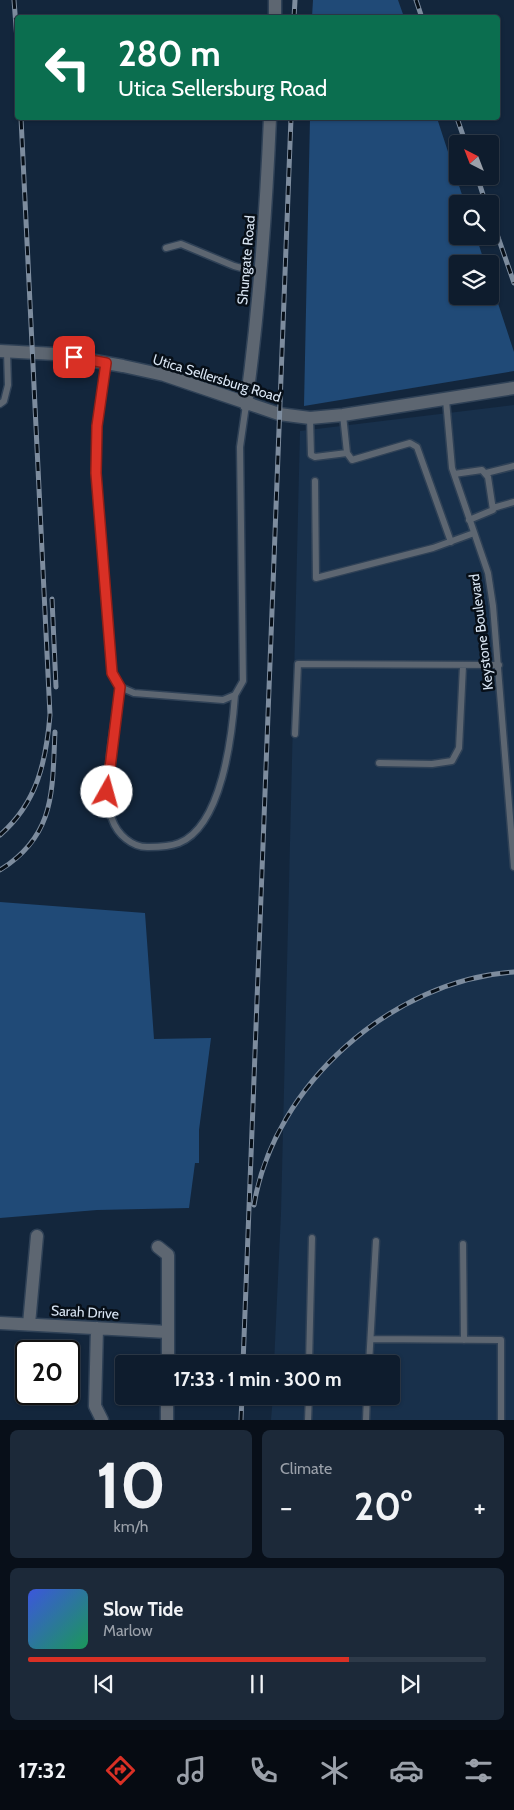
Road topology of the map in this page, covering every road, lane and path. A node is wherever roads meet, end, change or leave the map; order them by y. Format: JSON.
{"nodes":[{"id":1,"x":275,"y":0,"type":"edge"},
{"id":2,"x":274,"y":15,"type":"edge"},
{"id":3,"x":270,"y":120,"type":"edge"},
{"id":4,"x":166,"y":248,"type":"dead end"},
{"id":5,"x":260,"y":273,"type":"junction"},
{"id":6,"x":4,"y":352,"type":"edge"},
{"id":7,"x":106,"y":363,"type":"junction"},
{"id":8,"x":514,"y":388,"type":"edge"},
{"id":9,"x":446,"y":400,"type":"junction"},
{"id":10,"x":0,"y":404,"type":"edge"},
{"id":11,"x":246,"y":405,"type":"junction"},
{"id":12,"x":344,"y":415,"type":"junction"},
{"id":13,"x":310,"y":418,"type":"junction"},
{"id":14,"x":347,"y":453,"type":"junction"},
{"id":15,"x":514,"y":466,"type":"edge"},
{"id":16,"x":486,"y":473,"type":"junction"},
{"id":17,"x":454,"y":474,"type":"junction"},
{"id":18,"x":314,"y":481,"type":"dead end"},
{"id":19,"x":514,"y":502,"type":"edge"},
{"id":20,"x":493,"y":508,"type":"junction"},
{"id":21,"x":469,"y":520,"type":"junction"},
{"id":22,"x":474,"y":533,"type":"junction"},
{"id":23,"x":451,"y":542,"type":"junction"},
{"id":24,"x":499,"y":665,"type":"junction"},
{"id":25,"x":463,"y":666,"type":"junction"},
{"id":26,"x":120,"y":687,"type":"junction"},
{"id":27,"x":234,"y":695,"type":"junction"},
{"id":28,"x":294,"y":734,"type":"dead end"},
{"id":29,"x":379,"y":763,"type":"dead end"},
{"id":30,"x":512,"y":803,"type":"edge"},
{"id":31,"x":514,"y":867,"type":"edge"},
{"id":32,"x":36,"y":1236,"type":"dead end"},
{"id":33,"x":312,"y":1238,"type":"dead end"},
{"id":34,"x":376,"y":1241,"type":"dead end"},
{"id":35,"x":463,"y":1244,"type":"dead end"},
{"id":36,"x":158,"y":1247,"type":"dead end"},
{"id":37,"x":0,"y":1323,"type":"edge"},
{"id":38,"x":29,"y":1324,"type":"junction"},
{"id":39,"x":97,"y":1328,"type":"junction"},
{"id":40,"x":168,"y":1332,"type":"junction"},
{"id":41,"x":370,"y":1339,"type":"junction"},
{"id":42,"x":464,"y":1340,"type":"junction"},
{"id":43,"x":168,"y":1355,"type":"edge"},
{"id":44,"x":309,"y":1355,"type":"edge"},
{"id":45,"x":369,"y":1355,"type":"edge"},
{"id":46,"x":167,"y":1405,"type":"edge"},
{"id":47,"x":309,"y":1405,"type":"edge"},
{"id":48,"x":367,"y":1405,"type":"edge"},
{"id":49,"x":102,"y":1420,"type":"edge"},
{"id":50,"x":167,"y":1420,"type":"edge"},
{"id":51,"x":308,"y":1420,"type":"edge"},
{"id":52,"x":366,"y":1420,"type":"edge"},
{"id":53,"x":501,"y":1420,"type":"edge"}],
"edges":[{"from":1,"to":2,"type":"street"},
{"from":3,"to":5,"type":"street","name":"Shungate Road"},
{"from":4,"to":5,"type":"lane"},
{"from":5,"to":11,"type":"street","name":"Shungate Road"},
{"from":6,"to":7,"type":"street","name":"Utica Sellersburg Road"},
{"from":6,"to":10,"type":"lane"},
{"from":7,"to":11,"type":"street","name":"Utica Sellersburg Road"},
{"from":7,"to":26,"type":"lane"},
{"from":8,"to":9,"type":"street","name":"Utica Sellersburg Road"},
{"from":9,"to":12,"type":"street","name":"Utica Sellersburg Road"},
{"from":9,"to":17,"type":"lane","name":"Keystone Boulevard"},
{"from":11,"to":13,"type":"street","name":"Utica Sellersburg Road"},
{"from":11,"to":27,"type":"lane"},
{"from":12,"to":13,"type":"street","name":"Utica Sellersburg Road"},
{"from":12,"to":14,"type":"lane"},
{"from":13,"to":14,"type":"lane"},
{"from":14,"to":23,"type":"lane"},
{"from":15,"to":16,"type":"lane"},
{"from":16,"to":17,"type":"lane"},
{"from":16,"to":20,"type":"lane"},
{"from":17,"to":21,"type":"lane","name":"Keystone Boulevard"},
{"from":18,"to":23,"type":"lane"},
{"from":19,"to":20,"type":"lane"},
{"from":20,"to":21,"type":"lane"},
{"from":21,"to":22,"type":"lane","name":"Keystone Boulevard"},
{"from":22,"to":23,"type":"lane"},
{"from":22,"to":24,"type":"lane","name":"Keystone Boulevard"},
{"from":24,"to":25,"type":"lane"},
{"from":24,"to":30,"type":"lane","name":"Keystone Boulevard"},
{"from":25,"to":28,"type":"lane"},
{"from":25,"to":29,"type":"lane"},
{"from":26,"to":27,"type":"lane"},
{"from":26,"to":27,"type":"lane"},
{"from":30,"to":31,"type":"lane","name":"Keystone Boulevard"},
{"from":32,"to":38,"type":"street"},
{"from":33,"to":44,"type":"lane"},
{"from":34,"to":41,"type":"lane"},
{"from":35,"to":42,"type":"lane"},
{"from":36,"to":40,"type":"street"},
{"from":37,"to":38,"type":"street","name":"Sarah Drive"},
{"from":38,"to":39,"type":"street","name":"Sarah Drive"},
{"from":39,"to":40,"type":"street","name":"Sarah Drive"},
{"from":39,"to":49,"type":"street"},
{"from":40,"to":43,"type":"street"},
{"from":41,"to":42,"type":"lane"},
{"from":41,"to":45,"type":"lane"},
{"from":42,"to":53,"type":"lane"},
{"from":46,"to":50,"type":"street"},
{"from":47,"to":51,"type":"lane"},
{"from":48,"to":52,"type":"lane"}]}
